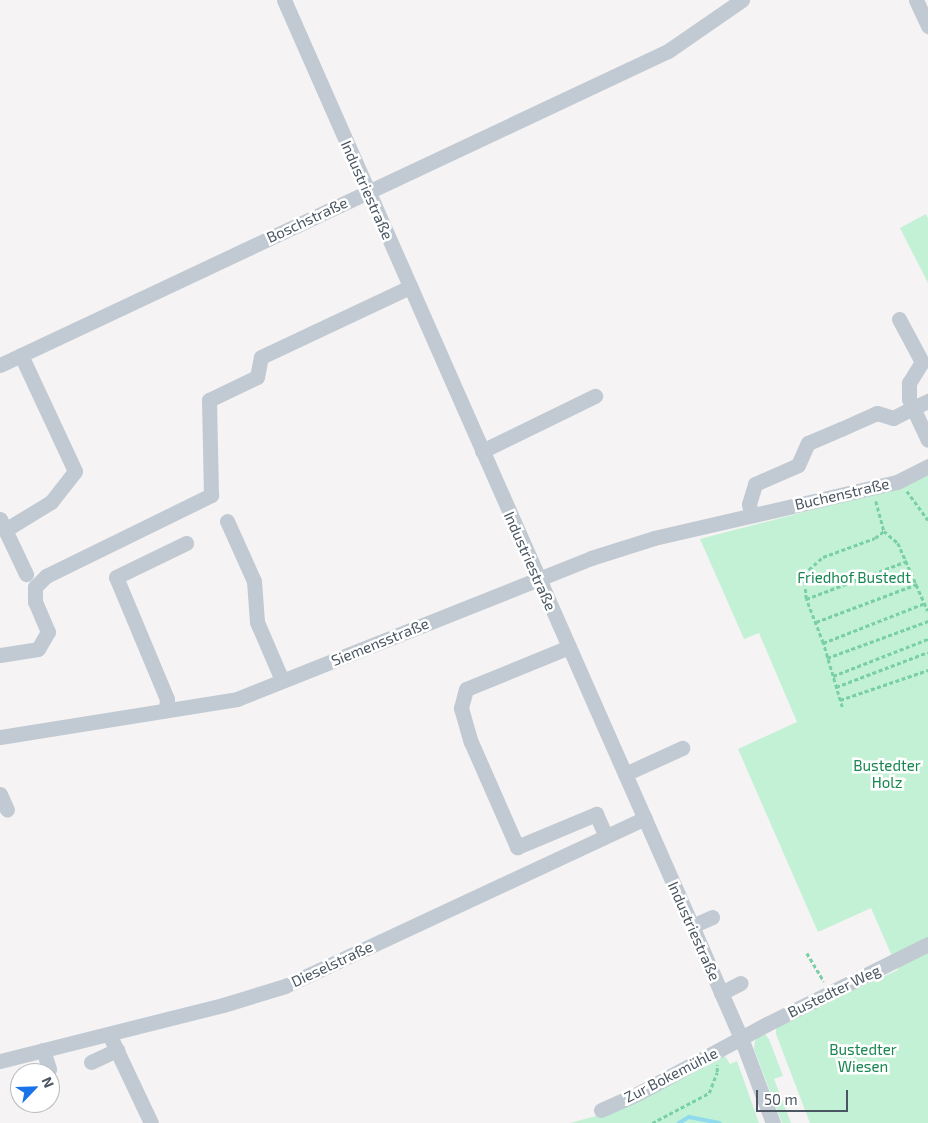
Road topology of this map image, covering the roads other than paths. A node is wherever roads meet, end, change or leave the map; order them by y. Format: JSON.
{"nodes":[{"id":1,"x":284,"y":0,"type":"edge"},
{"id":2,"x":742,"y":0,"type":"edge"},
{"id":3,"x":916,"y":0,"type":"edge"},
{"id":4,"x":928,"y":26,"type":"edge"},
{"id":5,"x":368,"y":192,"type":"junction"},
{"id":6,"x":410,"y":287,"type":"junction"},
{"id":7,"x":899,"y":318,"type":"dead end"},
{"id":8,"x":21,"y":355,"type":"junction"},
{"id":9,"x":925,"y":361,"type":"edge"},
{"id":10,"x":0,"y":364,"type":"edge"},
{"id":11,"x":595,"y":396,"type":"dead end"},
{"id":12,"x":928,"y":401,"type":"edge"},
{"id":13,"x":913,"y":408,"type":"junction"},
{"id":14,"x":928,"y":440,"type":"edge"},
{"id":15,"x":482,"y":451,"type":"junction"},
{"id":16,"x":928,"y":466,"type":"edge"},
{"id":17,"x":752,"y":514,"type":"junction"},
{"id":18,"x":227,"y":521,"type":"dead end"},
{"id":19,"x":3,"y":524,"type":"edge"},
{"id":20,"x":186,"y":543,"type":"dead end"},
{"id":21,"x":26,"y":574,"type":"dead end"},
{"id":22,"x":538,"y":579,"type":"junction"},
{"id":23,"x":569,"y":648,"type":"junction"},
{"id":24,"x":0,"y":655,"type":"edge"},
{"id":25,"x":282,"y":680,"type":"junction"},
{"id":26,"x":166,"y":710,"type":"junction"},
{"id":27,"x":0,"y":737,"type":"edge"},
{"id":28,"x":682,"y":748,"type":"dead end"},
{"id":29,"x":625,"y":774,"type":"junction"},
{"id":30,"x":0,"y":794,"type":"edge"},
{"id":31,"x":7,"y":810,"type":"dead end"},
{"id":32,"x":645,"y":818,"type":"junction"},
{"id":33,"x":606,"y":836,"type":"junction"},
{"id":34,"x":712,"y":917,"type":"dead end"},
{"id":35,"x":692,"y":926,"type":"junction"},
{"id":36,"x":928,"y":944,"type":"edge"},
{"id":37,"x":741,"y":983,"type":"dead end"},
{"id":38,"x":721,"y":993,"type":"junction"},
{"id":39,"x":109,"y":1034,"type":"junction"},
{"id":40,"x":740,"y":1038,"type":"junction"},
{"id":41,"x":43,"y":1050,"type":"junction"},
{"id":42,"x":117,"y":1050,"type":"junction"},
{"id":43,"x":0,"y":1061,"type":"edge"},
{"id":44,"x":91,"y":1062,"type":"dead end"},
{"id":45,"x":47,"y":1063,"type":"edge"},
{"id":46,"x":601,"y":1110,"type":"dead end"},
{"id":47,"x":152,"y":1123,"type":"edge"},
{"id":48,"x":773,"y":1123,"type":"edge"}],
"edges":[{"from":1,"to":5,"type":"street","name":"Industriestraße"},
{"from":2,"to":5,"type":"street","name":"Boschstraße"},
{"from":3,"to":4,"type":"street"},
{"from":5,"to":6,"type":"street","name":"Industriestraße"},
{"from":5,"to":8,"type":"street","name":"Boschstraße"},
{"from":6,"to":15,"type":"street","name":"Industriestraße"},
{"from":6,"to":24,"type":"street"},
{"from":7,"to":9,"type":"street"},
{"from":8,"to":10,"type":"street","name":"Boschstraße"},
{"from":8,"to":19,"type":"street"},
{"from":9,"to":13,"type":"street"},
{"from":11,"to":15,"type":"street"},
{"from":12,"to":13,"type":"street"},
{"from":13,"to":14,"type":"street"},
{"from":13,"to":17,"type":"street"},
{"from":15,"to":22,"type":"street","name":"Industriestraße"},
{"from":16,"to":17,"type":"street","name":"Buchenstraße"},
{"from":17,"to":22,"type":"street","name":"Siemensstraße"},
{"from":18,"to":25,"type":"street"},
{"from":19,"to":21,"type":"street"},
{"from":20,"to":26,"type":"street"},
{"from":22,"to":23,"type":"street","name":"Industriestraße"},
{"from":22,"to":25,"type":"street","name":"Siemensstraße"},
{"from":23,"to":29,"type":"street","name":"Industriestraße"},
{"from":23,"to":33,"type":"street"},
{"from":25,"to":26,"type":"street","name":"Siemensstraße"},
{"from":26,"to":27,"type":"street","name":"Siemensstraße"},
{"from":28,"to":29,"type":"street"},
{"from":29,"to":32,"type":"street","name":"Industriestraße"},
{"from":30,"to":31,"type":"street"},
{"from":32,"to":33,"type":"street","name":"Dieselstraße"},
{"from":32,"to":35,"type":"street","name":"Industriestraße"},
{"from":33,"to":39,"type":"street","name":"Dieselstraße"},
{"from":34,"to":35,"type":"street"},
{"from":35,"to":38,"type":"street","name":"Industriestraße"},
{"from":36,"to":40,"type":"street","name":"Bustedter Weg"},
{"from":37,"to":38,"type":"street"},
{"from":38,"to":40,"type":"street","name":"Industriestraße"},
{"from":39,"to":41,"type":"street","name":"Dieselstraße"},
{"from":39,"to":42,"type":"street"},
{"from":40,"to":46,"type":"street","name":"Zur Bokemühle"},
{"from":40,"to":48,"type":"street","name":"Industriestraße"},
{"from":41,"to":43,"type":"street","name":"Dieselstraße"},
{"from":41,"to":45,"type":"street"},
{"from":42,"to":44,"type":"street"},
{"from":42,"to":47,"type":"street"}]}
